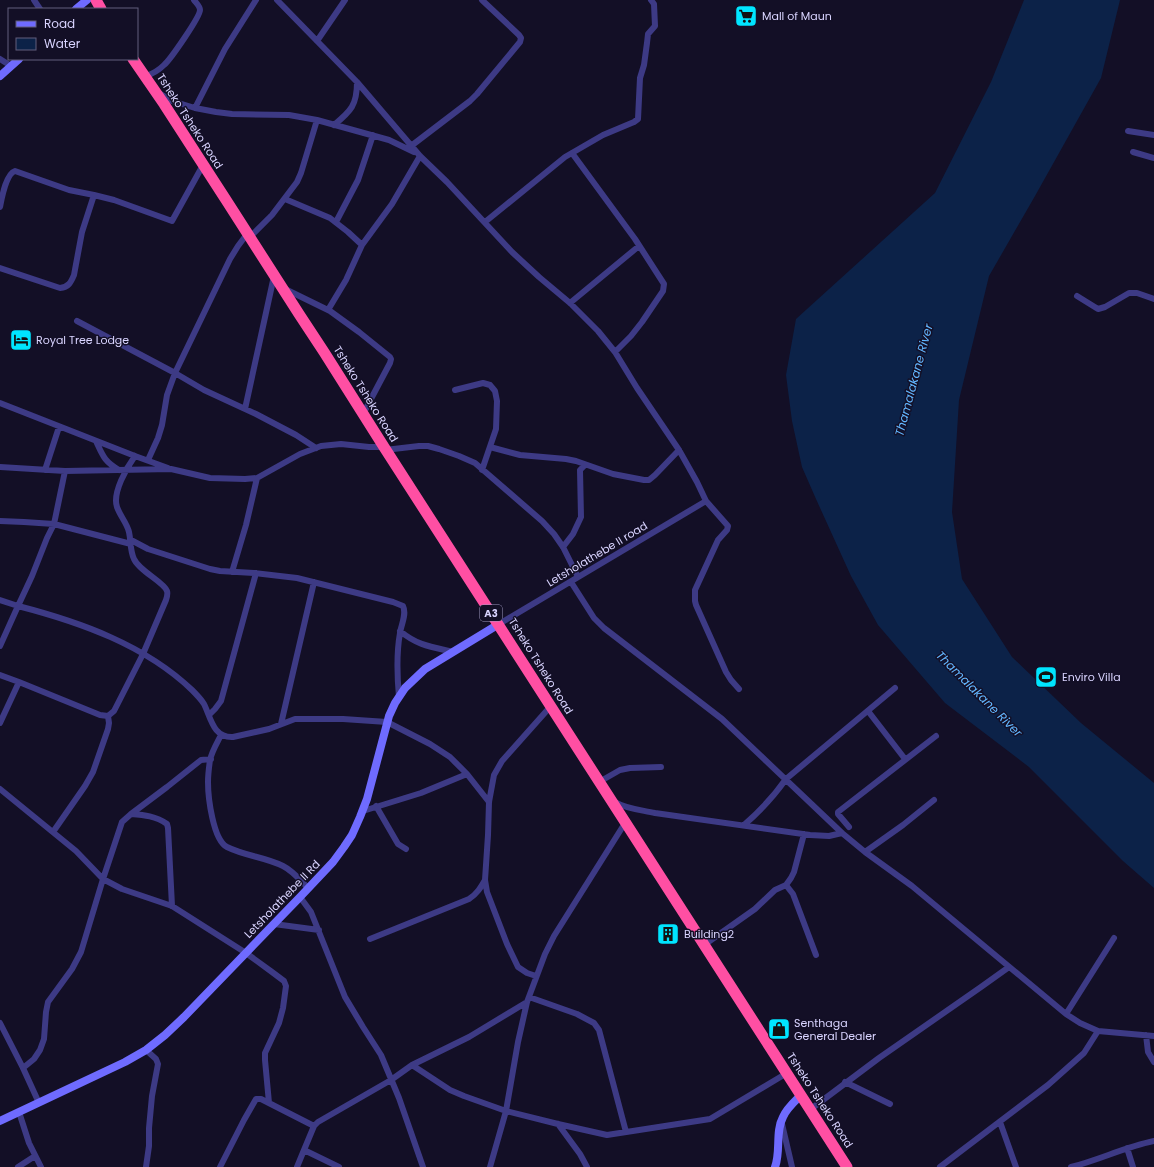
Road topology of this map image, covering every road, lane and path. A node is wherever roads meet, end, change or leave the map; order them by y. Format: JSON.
{"nodes":[{"id":1,"x":87,"y":0,"type":"edge"},
{"id":2,"x":194,"y":0,"type":"edge"},
{"id":3,"x":256,"y":0,"type":"edge"},
{"id":4,"x":277,"y":0,"type":"edge"},
{"id":5,"x":345,"y":0,"type":"edge"},
{"id":6,"x":482,"y":0,"type":"edge"},
{"id":7,"x":651,"y":0,"type":"edge"},
{"id":8,"x":77,"y":8,"type":"edge"},
{"id":9,"x":317,"y":41,"type":"junction"},
{"id":10,"x":0,"y":59,"type":"edge"},
{"id":11,"x":18,"y":60,"type":"edge"},
{"id":12,"x":134,"y":60,"type":"edge"},
{"id":13,"x":11,"y":66,"type":"junction"},
{"id":14,"x":0,"y":76,"type":"edge"},
{"id":15,"x":146,"y":76,"type":"junction"},
{"id":16,"x":357,"y":82,"type":"junction"},
{"id":17,"x":154,"y":90,"type":"junction"},
{"id":18,"x":194,"y":108,"type":"junction"},
{"id":19,"x":317,"y":120,"type":"junction"},
{"id":20,"x":334,"y":125,"type":"junction"},
{"id":21,"x":1128,"y":131,"type":"dead end"},
{"id":22,"x":373,"y":135,"type":"junction"},
{"id":23,"x":1154,"y":135,"type":"edge"},
{"id":24,"x":411,"y":146,"type":"junction"},
{"id":25,"x":1133,"y":152,"type":"dead end"},
{"id":26,"x":572,"y":153,"type":"junction"},
{"id":27,"x":420,"y":155,"type":"junction"},
{"id":28,"x":1154,"y":158,"type":"edge"},
{"id":29,"x":203,"y":165,"type":"junction"},
{"id":30,"x":0,"y":178,"type":"edge"},
{"id":31,"x":7,"y":182,"type":"junction"},
{"id":32,"x":94,"y":195,"type":"junction"},
{"id":33,"x":285,"y":199,"type":"junction"},
{"id":34,"x":0,"y":207,"type":"edge"},
{"id":35,"x":336,"y":222,"type":"junction"},
{"id":36,"x":485,"y":222,"type":"junction"},
{"id":37,"x":248,"y":235,"type":"junction"},
{"id":38,"x":362,"y":245,"type":"junction"},
{"id":39,"x":639,"y":246,"type":"junction"},
{"id":40,"x":0,"y":268,"type":"edge"},
{"id":41,"x":274,"y":275,"type":"junction"},
{"id":42,"x":282,"y":288,"type":"junction"},
{"id":43,"x":1077,"y":296,"type":"dead end"},
{"id":44,"x":1154,"y":299,"type":"edge"},
{"id":45,"x":570,"y":303,"type":"junction"},
{"id":46,"x":328,"y":310,"type":"junction"},
{"id":47,"x":77,"y":321,"type":"dead end"},
{"id":48,"x":615,"y":352,"type":"junction"},
{"id":49,"x":174,"y":373,"type":"junction"},
{"id":50,"x":455,"y":390,"type":"dead end"},
{"id":51,"x":0,"y":403,"type":"edge"},
{"id":52,"x":245,"y":409,"type":"junction"},
{"id":53,"x":363,"y":414,"type":"junction"},
{"id":54,"x":59,"y":426,"type":"junction"},
{"id":55,"x":96,"y":441,"type":"junction"},
{"id":56,"x":490,"y":447,"type":"junction"},
{"id":57,"x":316,"y":448,"type":"junction"},
{"id":58,"x":385,"y":448,"type":"junction"},
{"id":59,"x":678,"y":450,"type":"junction"},
{"id":60,"x":135,"y":456,"type":"junction"},
{"id":61,"x":148,"y":460,"type":"junction"},
{"id":62,"x":585,"y":464,"type":"junction"},
{"id":63,"x":0,"y":467,"type":"edge"},
{"id":64,"x":171,"y":469,"type":"junction"},
{"id":65,"x":45,"y":470,"type":"junction"},
{"id":66,"x":123,"y":470,"type":"junction"},
{"id":67,"x":482,"y":470,"type":"junction"},
{"id":68,"x":65,"y":471,"type":"junction"},
{"id":69,"x":257,"y":478,"type":"junction"},
{"id":70,"x":706,"y":501,"type":"junction"},
{"id":71,"x":0,"y":521,"type":"edge"},
{"id":72,"x":54,"y":524,"type":"junction"},
{"id":73,"x":131,"y":542,"type":"junction"},
{"id":74,"x":563,"y":547,"type":"junction"},
{"id":75,"x":232,"y":572,"type":"junction"},
{"id":76,"x":256,"y":574,"type":"junction"},
{"id":77,"x":578,"y":577,"type":"junction"},
{"id":78,"x":314,"y":582,"type":"junction"},
{"id":79,"x":571,"y":582,"type":"junction"},
{"id":80,"x":0,"y":600,"type":"edge"},
{"id":81,"x":18,"y":606,"type":"junction"},
{"id":82,"x":499,"y":624,"type":"junction"},
{"id":83,"x":400,"y":631,"type":"junction"},
{"id":84,"x":0,"y":646,"type":"edge"},
{"id":85,"x":454,"y":652,"type":"junction"},
{"id":86,"x":143,"y":654,"type":"junction"},
{"id":87,"x":0,"y":675,"type":"edge"},
{"id":88,"x":19,"y":682,"type":"junction"},
{"id":89,"x":739,"y":688,"type":"dead end"},
{"id":90,"x":895,"y":688,"type":"dead end"},
{"id":91,"x":399,"y":697,"type":"junction"},
{"id":92,"x":550,"y":707,"type":"junction"},
{"id":93,"x":868,"y":711,"type":"junction"},
{"id":94,"x":209,"y":715,"type":"junction"},
{"id":95,"x":108,"y":716,"type":"junction"},
{"id":96,"x":387,"y":722,"type":"junction"},
{"id":97,"x":0,"y":723,"type":"edge"},
{"id":98,"x":281,"y":724,"type":"junction"},
{"id":99,"x":221,"y":735,"type":"junction"},
{"id":100,"x":936,"y":736,"type":"dead end"},
{"id":101,"x":211,"y":759,"type":"junction"},
{"id":102,"x":905,"y":759,"type":"junction"},
{"id":103,"x":661,"y":767,"type":"dead end"},
{"id":104,"x":467,"y":774,"type":"junction"},
{"id":105,"x":786,"y":778,"type":"junction"},
{"id":106,"x":599,"y":782,"type":"junction"},
{"id":107,"x":0,"y":789,"type":"edge"},
{"id":108,"x":611,"y":800,"type":"junction"},
{"id":109,"x":934,"y":800,"type":"dead end"},
{"id":110,"x":489,"y":802,"type":"junction"},
{"id":111,"x":376,"y":806,"type":"junction"},
{"id":112,"x":363,"y":811,"type":"junction"},
{"id":113,"x":131,"y":814,"type":"junction"},
{"id":114,"x":625,"y":823,"type":"junction"},
{"id":115,"x":744,"y":825,"type":"junction"},
{"id":116,"x":849,"y":827,"type":"dead end"},
{"id":117,"x":54,"y":832,"type":"junction"},
{"id":118,"x":842,"y":833,"type":"junction"},
{"id":119,"x":804,"y":834,"type":"junction"},
{"id":120,"x":406,"y":849,"type":"dead end"},
{"id":121,"x":865,"y":852,"type":"junction"},
{"id":122,"x":103,"y":879,"type":"junction"},
{"id":123,"x":485,"y":880,"type":"junction"},
{"id":124,"x":786,"y":885,"type":"junction"},
{"id":125,"x":308,"y":888,"type":"junction"},
{"id":126,"x":300,"y":897,"type":"junction"},
{"id":127,"x":172,"y":906,"type":"junction"},
{"id":128,"x":274,"y":924,"type":"junction"},
{"id":129,"x":319,"y":930,"type":"junction"},
{"id":130,"x":1114,"y":938,"type":"dead end"},
{"id":131,"x":370,"y":939,"type":"dead end"},
{"id":132,"x":704,"y":945,"type":"junction"},
{"id":133,"x":246,"y":952,"type":"junction"},
{"id":134,"x":816,"y":955,"type":"dead end"},
{"id":135,"x":1009,"y":967,"type":"junction"},
{"id":136,"x":536,"y":976,"type":"junction"},
{"id":137,"x":528,"y":1000,"type":"junction"},
{"id":138,"x":1066,"y":1014,"type":"junction"},
{"id":139,"x":0,"y":1023,"type":"edge"},
{"id":140,"x":1098,"y":1031,"type":"junction"},
{"id":141,"x":1146,"y":1035,"type":"junction"},
{"id":142,"x":1154,"y":1036,"type":"edge"},
{"id":143,"x":146,"y":1050,"type":"junction"},
{"id":144,"x":1154,"y":1062,"type":"edge"},
{"id":145,"x":412,"y":1065,"type":"junction"},
{"id":146,"x":23,"y":1068,"type":"junction"},
{"id":147,"x":787,"y":1073,"type":"junction"},
{"id":148,"x":391,"y":1080,"type":"junction"},
{"id":149,"x":845,"y":1082,"type":"junction"},
{"id":150,"x":801,"y":1095,"type":"junction"},
{"id":151,"x":39,"y":1103,"type":"junction"},
{"id":152,"x":269,"y":1103,"type":"junction"},
{"id":153,"x":890,"y":1104,"type":"dead end"},
{"id":154,"x":811,"y":1109,"type":"junction"},
{"id":155,"x":506,"y":1111,"type":"junction"},
{"id":156,"x":19,"y":1112,"type":"junction"},
{"id":157,"x":0,"y":1121,"type":"edge"},
{"id":158,"x":781,"y":1122,"type":"junction"},
{"id":159,"x":1000,"y":1122,"type":"junction"},
{"id":160,"x":558,"y":1124,"type":"junction"},
{"id":161,"x":314,"y":1126,"type":"junction"},
{"id":162,"x":626,"y":1132,"type":"junction"},
{"id":163,"x":1154,"y":1142,"type":"edge"},
{"id":164,"x":1127,"y":1148,"type":"junction"},
{"id":165,"x":304,"y":1150,"type":"junction"},
{"id":166,"x":35,"y":1156,"type":"junction"},
{"id":167,"x":18,"y":1167,"type":"edge"},
{"id":168,"x":41,"y":1167,"type":"edge"},
{"id":169,"x":146,"y":1167,"type":"edge"},
{"id":170,"x":220,"y":1167,"type":"edge"},
{"id":171,"x":297,"y":1167,"type":"edge"},
{"id":172,"x":338,"y":1167,"type":"edge"},
{"id":173,"x":423,"y":1167,"type":"edge"},
{"id":174,"x":490,"y":1167,"type":"edge"},
{"id":175,"x":587,"y":1167,"type":"edge"},
{"id":176,"x":775,"y":1167,"type":"edge"},
{"id":177,"x":792,"y":1167,"type":"edge"},
{"id":178,"x":847,"y":1167,"type":"edge"},
{"id":179,"x":940,"y":1167,"type":"edge"},
{"id":180,"x":1016,"y":1167,"type":"edge"},
{"id":181,"x":1071,"y":1167,"type":"edge"},
{"id":182,"x":1133,"y":1167,"type":"edge"}],
"edges":[{"from":1,"to":8,"type":"street"},
{"from":2,"to":15,"type":"street"},
{"from":3,"to":18,"type":"street"},
{"from":4,"to":9,"type":"street"},
{"from":5,"to":9,"type":"street"},
{"from":6,"to":24,"type":"street"},
{"from":7,"to":26,"type":"street"},
{"from":9,"to":16,"type":"street"},
{"from":10,"to":13,"type":"street"},
{"from":11,"to":13,"type":"street"},
{"from":12,"to":15,"type":"highway","name":"Tsheko Tsheko Road","number":"A3"},
{"from":13,"to":14,"type":"street"},
{"from":15,"to":17,"type":"highway","name":"Tsheko Tsheko Road","number":"A3"},
{"from":16,"to":20,"type":"street"},
{"from":16,"to":24,"type":"street"},
{"from":17,"to":18,"type":"street"},
{"from":17,"to":29,"type":"highway","name":"Tsheko Tsheko Road","number":"A3"},
{"from":18,"to":19,"type":"street"},
{"from":19,"to":20,"type":"street"},
{"from":19,"to":33,"type":"street"},
{"from":20,"to":22,"type":"street"},
{"from":21,"to":23,"type":"street"},
{"from":22,"to":27,"type":"street"},
{"from":22,"to":35,"type":"street"},
{"from":24,"to":27,"type":"street"},
{"from":25,"to":28,"type":"street"},
{"from":26,"to":36,"type":"street"},
{"from":26,"to":39,"type":"street"},
{"from":27,"to":36,"type":"street"},
{"from":27,"to":38,"type":"street"},
{"from":29,"to":32,"type":"street"},
{"from":29,"to":37,"type":"highway","name":"Tsheko Tsheko Road","number":"A3"},
{"from":30,"to":31,"type":"street"},
{"from":31,"to":32,"type":"street"},
{"from":31,"to":34,"type":"street"},
{"from":32,"to":40,"type":"street"},
{"from":33,"to":35,"type":"street"},
{"from":33,"to":37,"type":"street"},
{"from":35,"to":38,"type":"street"},
{"from":36,"to":45,"type":"street"},
{"from":37,"to":41,"type":"highway","name":"Tsheko Tsheko Road","number":"A3"},
{"from":37,"to":49,"type":"street"},
{"from":38,"to":46,"type":"street"},
{"from":39,"to":45,"type":"street"},
{"from":39,"to":48,"type":"street"},
{"from":41,"to":42,"type":"highway","name":"Tsheko Tsheko Road","number":"A3"},
{"from":41,"to":52,"type":"street"},
{"from":42,"to":46,"type":"street"},
{"from":42,"to":53,"type":"highway","name":"Tsheko Tsheko Road","number":"A3"},
{"from":43,"to":44,"type":"street"},
{"from":45,"to":48,"type":"street"},
{"from":46,"to":53,"type":"street"},
{"from":47,"to":49,"type":"street"},
{"from":48,"to":59,"type":"street"},
{"from":49,"to":52,"type":"street"},
{"from":49,"to":61,"type":"street"},
{"from":50,"to":56,"type":"street"},
{"from":51,"to":54,"type":"street"},
{"from":52,"to":57,"type":"street"},
{"from":53,"to":58,"type":"highway","name":"Tsheko Tsheko Road","number":"A3"},
{"from":54,"to":55,"type":"street"},
{"from":54,"to":65,"type":"street"},
{"from":55,"to":60,"type":"street"},
{"from":55,"to":66,"type":"street"},
{"from":56,"to":62,"type":"street"},
{"from":56,"to":67,"type":"street"},
{"from":57,"to":58,"type":"street"},
{"from":57,"to":69,"type":"street"},
{"from":58,"to":67,"type":"street"},
{"from":58,"to":82,"type":"highway","name":"Tsheko Tsheko Road","number":"A3"},
{"from":59,"to":62,"type":"street"},
{"from":59,"to":70,"type":"street"},
{"from":60,"to":61,"type":"street"},
{"from":60,"to":66,"type":"street"},
{"from":61,"to":64,"type":"street"},
{"from":62,"to":74,"type":"street"},
{"from":63,"to":65,"type":"street"},
{"from":64,"to":66,"type":"street"},
{"from":64,"to":69,"type":"street"},
{"from":65,"to":68,"type":"street"},
{"from":66,"to":68,"type":"street"},
{"from":66,"to":73,"type":"street"},
{"from":67,"to":74,"type":"street"},
{"from":68,"to":72,"type":"street"},
{"from":69,"to":75,"type":"street"},
{"from":70,"to":77,"type":"street","name":"Letsholathebe II road"},
{"from":70,"to":89,"type":"street"},
{"from":71,"to":72,"type":"street"},
{"from":72,"to":73,"type":"street"},
{"from":72,"to":81,"type":"street"},
{"from":73,"to":75,"type":"street"},
{"from":73,"to":86,"type":"street"},
{"from":74,"to":77,"type":"street"},
{"from":75,"to":76,"type":"street"},
{"from":76,"to":78,"type":"street"},
{"from":76,"to":94,"type":"street"},
{"from":77,"to":79,"type":"street","name":"Letsholathebe II road"},
{"from":78,"to":83,"type":"street"},
{"from":78,"to":98,"type":"street"},
{"from":79,"to":82,"type":"street","name":"Letsholathebe II road"},
{"from":79,"to":105,"type":"street"},
{"from":80,"to":81,"type":"street"},
{"from":81,"to":84,"type":"street"},
{"from":81,"to":86,"type":"street"},
{"from":82,"to":85,"type":"street","name":"Letsholathebe II Rd"},
{"from":82,"to":92,"type":"highway","name":"Tsheko Tsheko Road","number":"A3"},
{"from":83,"to":85,"type":"street"},
{"from":83,"to":91,"type":"street"},
{"from":85,"to":91,"type":"street","name":"Letsholathebe II Rd"},
{"from":86,"to":94,"type":"street"},
{"from":86,"to":95,"type":"street"},
{"from":87,"to":88,"type":"street"},
{"from":88,"to":95,"type":"street"},
{"from":88,"to":97,"type":"street"},
{"from":90,"to":93,"type":"street"},
{"from":91,"to":96,"type":"street","name":"Letsholathebe II Rd"},
{"from":92,"to":106,"type":"highway","name":"Tsheko Tsheko Road","number":"A3"},
{"from":92,"to":110,"type":"street"},
{"from":93,"to":102,"type":"street"},
{"from":93,"to":105,"type":"street"},
{"from":94,"to":99,"type":"street"},
{"from":95,"to":117,"type":"street"},
{"from":96,"to":98,"type":"street"},
{"from":96,"to":104,"type":"street"},
{"from":96,"to":112,"type":"street","name":"Letsholathebe II Rd"},
{"from":98,"to":99,"type":"street"},
{"from":99,"to":101,"type":"street"},
{"from":100,"to":102,"type":"street"},
{"from":101,"to":113,"type":"street"},
{"from":101,"to":125,"type":"street"},
{"from":102,"to":116,"type":"street"},
{"from":103,"to":106,"type":"street"},
{"from":104,"to":110,"type":"street"},
{"from":104,"to":111,"type":"street"},
{"from":105,"to":115,"type":"street"},
{"from":105,"to":118,"type":"street"},
{"from":106,"to":108,"type":"highway","name":"Tsheko Tsheko Road","number":"A3"},
{"from":107,"to":117,"type":"street"},
{"from":108,"to":114,"type":"highway","name":"Tsheko Tsheko Road","number":"A3"},
{"from":108,"to":115,"type":"street"},
{"from":109,"to":121,"type":"street"},
{"from":110,"to":123,"type":"street"},
{"from":111,"to":112,"type":"street"},
{"from":111,"to":120,"type":"street"},
{"from":112,"to":125,"type":"street","name":"Letsholathebe II Rd"},
{"from":113,"to":122,"type":"street"},
{"from":113,"to":127,"type":"street"},
{"from":114,"to":132,"type":"highway","name":"Tsheko Tsheko Road","number":"A3"},
{"from":114,"to":136,"type":"street"},
{"from":115,"to":119,"type":"street"},
{"from":117,"to":122,"type":"street"},
{"from":118,"to":119,"type":"street"},
{"from":118,"to":121,"type":"street"},
{"from":119,"to":124,"type":"street"},
{"from":121,"to":135,"type":"street"},
{"from":122,"to":127,"type":"street"},
{"from":122,"to":146,"type":"street"},
{"from":123,"to":131,"type":"street"},
{"from":123,"to":136,"type":"street"},
{"from":124,"to":132,"type":"street"},
{"from":124,"to":134,"type":"street"},
{"from":125,"to":126,"type":"street","name":"Letsholathebe II Rd"},
{"from":126,"to":128,"type":"street","name":"Letsholathebe II Rd"},
{"from":126,"to":129,"type":"street"},
{"from":127,"to":133,"type":"street"},
{"from":128,"to":129,"type":"street"},
{"from":128,"to":133,"type":"street","name":"Letsholathebe II Rd"},
{"from":129,"to":148,"type":"street"},
{"from":130,"to":138,"type":"street"},
{"from":132,"to":147,"type":"highway","name":"Tsheko Tsheko Road","number":"A3"},
{"from":133,"to":143,"type":"street","name":"Letsholathebe II Rd"},
{"from":133,"to":152,"type":"street"},
{"from":135,"to":138,"type":"street"},
{"from":135,"to":149,"type":"street"},
{"from":136,"to":137,"type":"street"},
{"from":137,"to":145,"type":"street"},
{"from":137,"to":155,"type":"street"},
{"from":137,"to":162,"type":"street"},
{"from":138,"to":140,"type":"street"},
{"from":139,"to":146,"type":"street"},
{"from":140,"to":141,"type":"street"},
{"from":140,"to":159,"type":"street"},
{"from":141,"to":142,"type":"street"},
{"from":141,"to":144,"type":"street"},
{"from":143,"to":151,"type":"street","name":"Letsholathebe II Rd"},
{"from":143,"to":169,"type":"street"},
{"from":145,"to":148,"type":"street"},
{"from":145,"to":155,"type":"street"},
{"from":146,"to":151,"type":"street"},
{"from":147,"to":150,"type":"highway","name":"Tsheko Tsheko Road","number":"A3"},
{"from":147,"to":162,"type":"street"},
{"from":148,"to":161,"type":"street"},
{"from":148,"to":173,"type":"street"},
{"from":149,"to":153,"type":"street"},
{"from":149,"to":154,"type":"street"},
{"from":150,"to":154,"type":"highway","name":"Tsheko Tsheko Road","number":"A3"},
{"from":150,"to":158,"type":"street"},
{"from":151,"to":156,"type":"street","name":"Letsholathebe II Rd"},
{"from":152,"to":161,"type":"street"},
{"from":152,"to":170,"type":"street"},
{"from":154,"to":178,"type":"highway","name":"Tsheko Tsheko Road","number":"A3"},
{"from":155,"to":160,"type":"street"},
{"from":155,"to":174,"type":"street"},
{"from":156,"to":157,"type":"street","name":"Letsholathebe II Rd"},
{"from":156,"to":166,"type":"street"},
{"from":158,"to":176,"type":"street"},
{"from":158,"to":177,"type":"street"},
{"from":159,"to":179,"type":"street"},
{"from":159,"to":180,"type":"street"},
{"from":160,"to":162,"type":"street"},
{"from":160,"to":175,"type":"street"},
{"from":161,"to":165,"type":"street"},
{"from":163,"to":164,"type":"street"},
{"from":164,"to":181,"type":"street"},
{"from":164,"to":182,"type":"street"},
{"from":165,"to":171,"type":"street"},
{"from":165,"to":172,"type":"street"},
{"from":166,"to":167,"type":"street"},
{"from":166,"to":168,"type":"street"}]}
